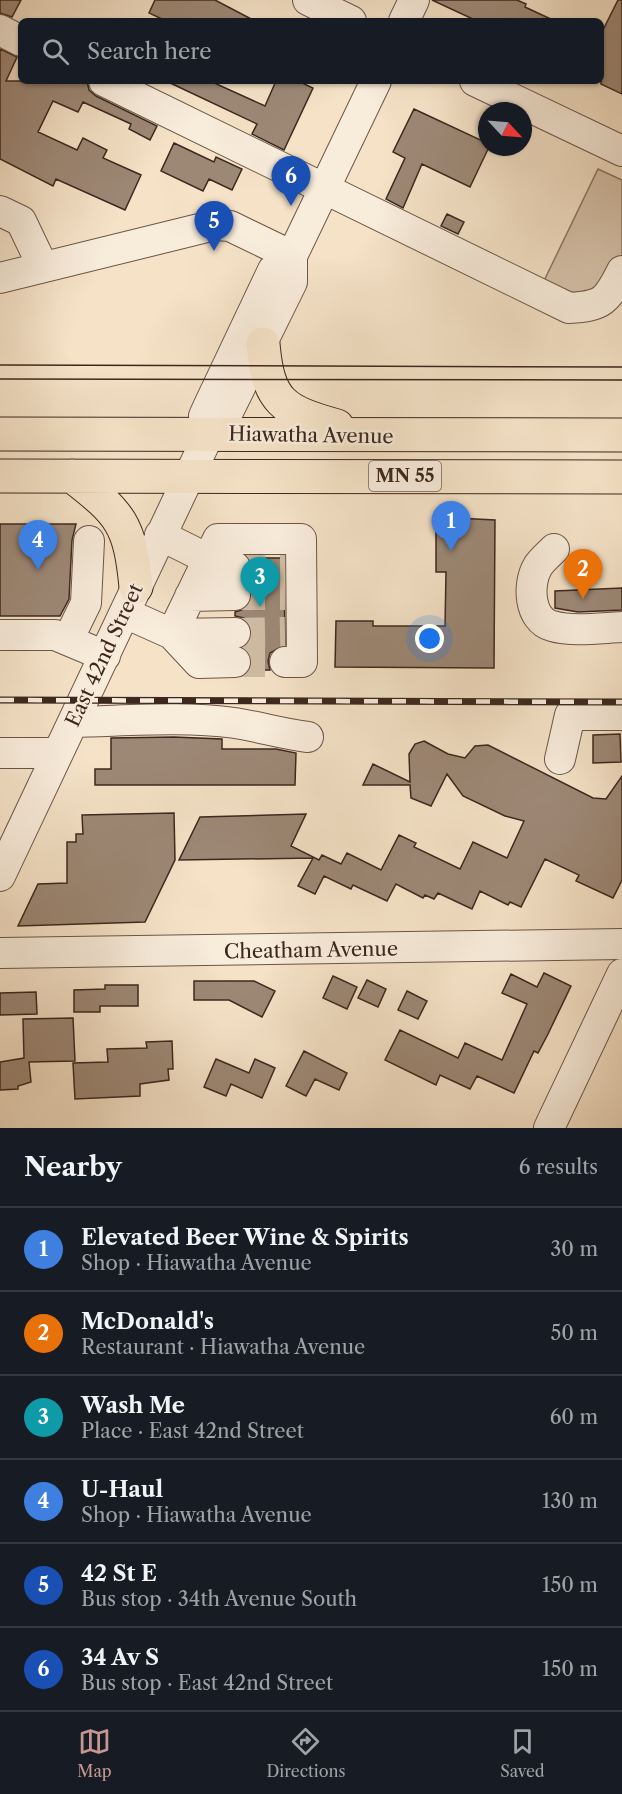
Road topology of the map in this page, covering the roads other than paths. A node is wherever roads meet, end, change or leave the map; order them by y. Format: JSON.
{"nodes":[{"id":1,"x":308,"y":0,"type":"edge"},
{"id":2,"x":414,"y":0,"type":"edge"},
{"id":3,"x":345,"y":18,"type":"edge"},
{"id":4,"x":405,"y":18,"type":"edge"},
{"id":5,"x":0,"y":30,"type":"edge"},
{"id":6,"x":18,"y":39,"type":"edge"},
{"id":7,"x":110,"y":84,"type":"edge"},
{"id":8,"x":375,"y":84,"type":"edge"},
{"id":9,"x":481,"y":84,"type":"edge"},
{"id":10,"x":622,"y":151,"type":"edge"},
{"id":11,"x":325,"y":189,"type":"junction"},
{"id":12,"x":0,"y":211,"type":"edge"},
{"id":13,"x":292,"y":256,"type":"junction"},
{"id":14,"x":43,"y":267,"type":"junction"},
{"id":15,"x":622,"y":271,"type":"edge"},
{"id":16,"x":0,"y":278,"type":"edge"},
{"id":17,"x":263,"y":344,"type":"junction"},
{"id":18,"x":0,"y":434,"type":"edge"},
{"id":19,"x":208,"y":434,"type":"junction"},
{"id":20,"x":622,"y":435,"type":"edge"},
{"id":21,"x":374,"y":436,"type":"junction"},
{"id":22,"x":0,"y":476,"type":"edge"},
{"id":23,"x":72,"y":476,"type":"junction"},
{"id":24,"x":189,"y":476,"type":"junction"},
{"id":25,"x":622,"y":477,"type":"edge"},
{"id":26,"x":160,"y":535,"type":"junction"},
{"id":27,"x":89,"y":541,"type":"dead end"},
{"id":28,"x":546,"y":558,"type":"dead end"},
{"id":29,"x":130,"y":600,"type":"junction"},
{"id":30,"x":213,"y":608,"type":"junction"},
{"id":31,"x":293,"y":611,"type":"dead end"},
{"id":32,"x":622,"y":627,"type":"edge"},
{"id":33,"x":0,"y":635,"type":"edge"},
{"id":34,"x":68,"y":640,"type":"junction"},
{"id":35,"x":105,"y":656,"type":"junction"},
{"id":36,"x":622,"y":715,"type":"edge"},
{"id":37,"x":73,"y":722,"type":"junction"},
{"id":38,"x":308,"y":737,"type":"dead end"},
{"id":39,"x":0,"y":753,"type":"edge"},
{"id":40,"x":58,"y":753,"type":"junction"},
{"id":41,"x":560,"y":759,"type":"dead end"},
{"id":42,"x":0,"y":876,"type":"edge"},
{"id":43,"x":622,"y":945,"type":"edge"},
{"id":44,"x":0,"y":953,"type":"edge"},
{"id":45,"x":622,"y":974,"type":"edge"},
{"id":46,"x":549,"y":1128,"type":"edge"}],
"edges":[{"from":1,"to":3,"type":"street"},
{"from":2,"to":4,"type":"street"},
{"from":5,"to":6,"type":"street"},
{"from":7,"to":11,"type":"street"},
{"from":8,"to":11,"type":"street","name":"East 42nd Street"},
{"from":9,"to":10,"type":"street"},
{"from":11,"to":13,"type":"street","name":"East 42nd Street"},
{"from":11,"to":15,"type":"street"},
{"from":12,"to":14,"type":"street"},
{"from":13,"to":14,"type":"street"},
{"from":13,"to":17,"type":"street","name":"East 42nd Street"},
{"from":13,"to":19,"type":"street","name":"East 42nd Street"},
{"from":14,"to":16,"type":"street"},
{"from":17,"to":19,"type":"street","name":"East 42nd Street"},
{"from":17,"to":21,"type":"highway"},
{"from":18,"to":19,"type":"highway","name":"Hiawatha Avenue","number":"MN 55"},
{"from":19,"to":21,"type":"highway","name":"Hiawatha Avenue","number":"MN 55"},
{"from":19,"to":24,"type":"street","name":"East 42nd Street"},
{"from":20,"to":21,"type":"highway","name":"Hiawatha Avenue","number":"MN 55"},
{"from":22,"to":23,"type":"highway","name":"Hiawatha Avenue","number":"MN 55"},
{"from":23,"to":24,"type":"highway","name":"Hiawatha Avenue","number":"MN 55"},
{"from":23,"to":29,"type":"highway"},
{"from":24,"to":25,"type":"highway","name":"Hiawatha Avenue","number":"MN 55"},
{"from":24,"to":26,"type":"street","name":"East 42nd Street"},
{"from":26,"to":29,"type":"street","name":"East 42nd Street"},
{"from":26,"to":30,"type":"street"},
{"from":27,"to":34,"type":"street"},
{"from":28,"to":32,"type":"street"},
{"from":29,"to":30,"type":"street"},
{"from":29,"to":35,"type":"street","name":"East 42nd Street"},
{"from":30,"to":31,"type":"street"},
{"from":33,"to":34,"type":"street"},
{"from":34,"to":35,"type":"street"},
{"from":35,"to":37,"type":"street","name":"East 42nd Street"},
{"from":36,"to":41,"type":"street"},
{"from":37,"to":38,"type":"street"},
{"from":37,"to":40,"type":"street","name":"East 42nd Street"},
{"from":39,"to":40,"type":"street"},
{"from":40,"to":42,"type":"street","name":"East 42nd Street"},
{"from":43,"to":44,"type":"street","name":"Cheatham Avenue"},
{"from":45,"to":46,"type":"street"}]}
